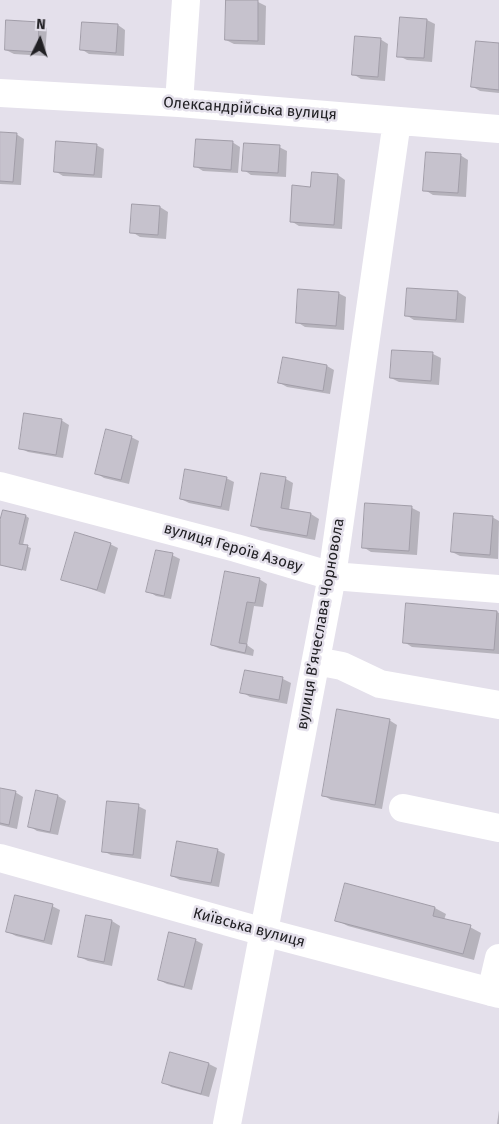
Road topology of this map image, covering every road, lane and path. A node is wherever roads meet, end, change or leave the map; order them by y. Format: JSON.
{"nodes":[{"id":1,"x":186,"y":0,"type":"edge"},
{"id":2,"x":0,"y":93,"type":"edge"},
{"id":3,"x":179,"y":103,"type":"junction"},
{"id":4,"x":397,"y":121,"type":"junction"},
{"id":5,"x":499,"y":129,"type":"edge"},
{"id":6,"x":0,"y":486,"type":"edge"},
{"id":7,"x":332,"y":576,"type":"junction"},
{"id":8,"x":499,"y":589,"type":"edge"},
{"id":9,"x":316,"y":661,"type":"junction"},
{"id":10,"x":499,"y":705,"type":"edge"},
{"id":11,"x":403,"y":808,"type":"dead end"},
{"id":12,"x":499,"y":828,"type":"edge"},
{"id":13,"x":0,"y":858,"type":"edge"},
{"id":14,"x":264,"y":932,"type":"junction"},
{"id":15,"x":499,"y":958,"type":"edge"},
{"id":16,"x":495,"y":993,"type":"edge"},
{"id":17,"x":227,"y":1124,"type":"edge"}],
"edges":[{"from":1,"to":3,"type":"street"},
{"from":2,"to":3,"type":"street","name":"Олександрійська вулиця"},
{"from":3,"to":4,"type":"street","name":"Олександрійська вулиця"},
{"from":4,"to":5,"type":"street","name":"Олександрійська вулиця"},
{"from":4,"to":7,"type":"street","name":"вулиця Вʼячеслава Чорновола"},
{"from":6,"to":7,"type":"street","name":"вулиця Героїв Азову"},
{"from":7,"to":8,"type":"street","name":"вулиця Героїв Азову"},
{"from":7,"to":9,"type":"street","name":"вулиця Вʼячеслава Чорновола"},
{"from":9,"to":10,"type":"street"},
{"from":9,"to":14,"type":"street","name":"вулиця Вʼячеслава Чорновола"},
{"from":11,"to":12,"type":"street"},
{"from":13,"to":14,"type":"street","name":"Київська вулиця"},
{"from":14,"to":16,"type":"street","name":"Київська вулиця"},
{"from":14,"to":17,"type":"street","name":"вулиця Вʼячеслава Чорновола"},
{"from":15,"to":16,"type":"street"}]}
